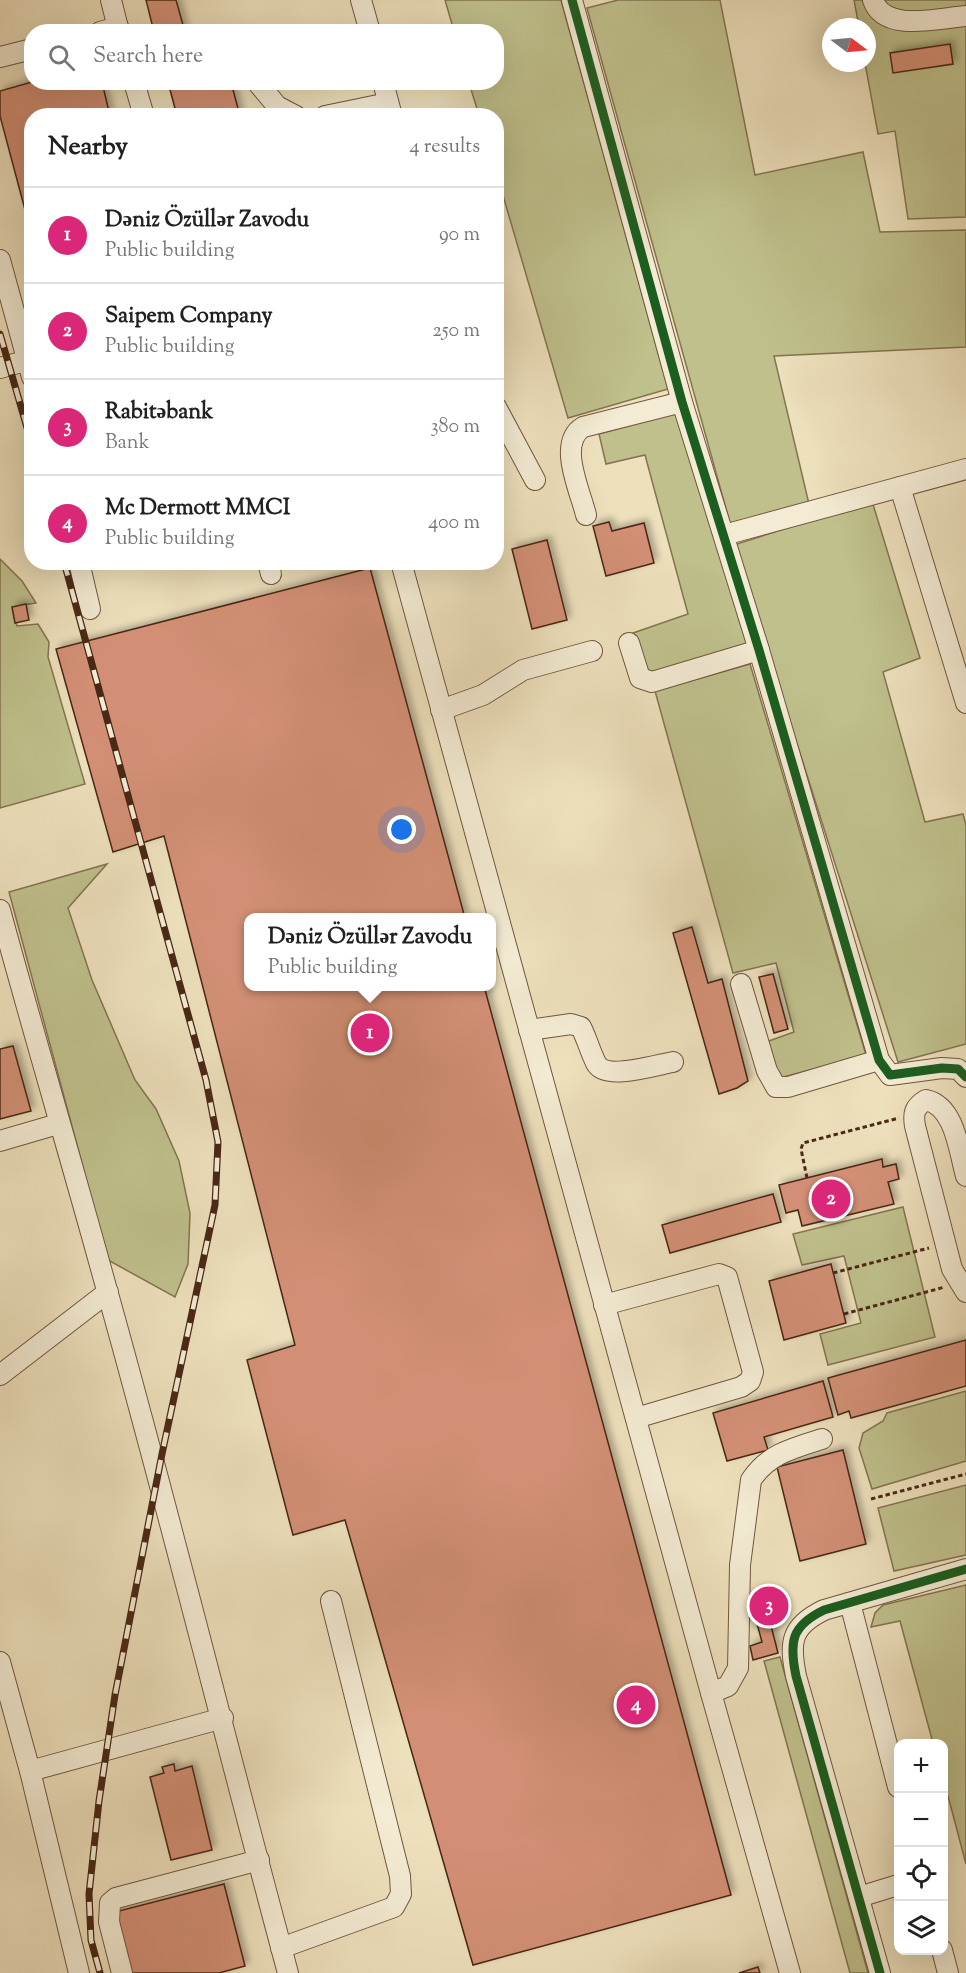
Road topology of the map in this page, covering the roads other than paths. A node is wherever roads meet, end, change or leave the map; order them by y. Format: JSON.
{"nodes":[{"id":1,"x":111,"y":0,"type":"edge"},
{"id":2,"x":361,"y":0,"type":"edge"},
{"id":3,"x":873,"y":0,"type":"edge"},
{"id":4,"x":575,"y":1,"type":"edge"},
{"id":5,"x":966,"y":16,"type":"edge"},
{"id":6,"x":112,"y":24,"type":"edge"},
{"id":7,"x":368,"y":24,"type":"edge"},
{"id":8,"x":24,"y":51,"type":"edge"},
{"id":9,"x":0,"y":57,"type":"edge"},
{"id":10,"x":136,"y":90,"type":"edge"},
{"id":11,"x":264,"y":90,"type":"edge"},
{"id":12,"x":385,"y":90,"type":"edge"},
{"id":13,"x":142,"y":108,"type":"edge"},
{"id":14,"x":281,"y":108,"type":"edge"},
{"id":15,"x":390,"y":108,"type":"edge"},
{"id":16,"x":0,"y":260,"type":"edge"},
{"id":17,"x":24,"y":344,"type":"edge"},
{"id":18,"x":24,"y":366,"type":"edge"},
{"id":19,"x":0,"y":368,"type":"edge"},
{"id":20,"x":682,"y":402,"type":"junction"},
{"id":21,"x":504,"y":422,"type":"edge"},
{"id":22,"x":966,"y":469,"type":"edge"},
{"id":23,"x":535,"y":480,"type":"dead end"},
{"id":24,"x":900,"y":487,"type":"junction"},
{"id":25,"x":586,"y":515,"type":"dead end"},
{"id":26,"x":724,"y":536,"type":"junction"},
{"id":27,"x":81,"y":570,"type":"edge"},
{"id":28,"x":403,"y":570,"type":"edge"},
{"id":29,"x":90,"y":609,"type":"dead end"},
{"id":30,"x":629,"y":643,"type":"dead end"},
{"id":31,"x":759,"y":650,"type":"junction"},
{"id":32,"x":592,"y":651,"type":"dead end"},
{"id":33,"x":966,"y":703,"type":"edge"},
{"id":34,"x":441,"y":710,"type":"junction"},
{"id":35,"x":0,"y":910,"type":"edge"},
{"id":36,"x":741,"y":984,"type":"dead end"},
{"id":37,"x":529,"y":1030,"type":"junction"},
{"id":38,"x":879,"y":1060,"type":"junction"},
{"id":39,"x":673,"y":1062,"type":"dead end"},
{"id":40,"x":966,"y":1077,"type":"edge"},
{"id":41,"x":58,"y":1124,"type":"junction"},
{"id":42,"x":0,"y":1141,"type":"edge"},
{"id":43,"x":966,"y":1176,"type":"edge"},
{"id":44,"x":962,"y":1288,"type":"edge"},
{"id":45,"x":108,"y":1292,"type":"junction"},
{"id":46,"x":604,"y":1305,"type":"junction"},
{"id":47,"x":0,"y":1375,"type":"edge"},
{"id":48,"x":636,"y":1418,"type":"junction"},
{"id":49,"x":822,"y":1439,"type":"dead end"},
{"id":50,"x":966,"y":1569,"type":"edge"},
{"id":51,"x":331,"y":1601,"type":"dead end"},
{"id":52,"x":850,"y":1603,"type":"junction"},
{"id":53,"x":0,"y":1665,"type":"edge"},
{"id":54,"x":711,"y":1693,"type":"junction"},
{"id":55,"x":223,"y":1718,"type":"junction"},
{"id":56,"x":30,"y":1771,"type":"junction"},
{"id":57,"x":894,"y":1772,"type":"edge"},
{"id":58,"x":259,"y":1860,"type":"junction"},
{"id":59,"x":894,"y":1887,"type":"edge"},
{"id":60,"x":859,"y":1897,"type":"junction"},
{"id":61,"x":281,"y":1948,"type":"junction"},
{"id":62,"x":943,"y":1955,"type":"edge"},
{"id":63,"x":79,"y":1973,"type":"edge"},
{"id":64,"x":122,"y":1973,"type":"edge"},
{"id":65,"x":288,"y":1973,"type":"edge"},
{"id":66,"x":790,"y":1973,"type":"edge"},
{"id":67,"x":880,"y":1973,"type":"edge"},
{"id":68,"x":948,"y":1973,"type":"edge"}],
"edges":[{"from":1,"to":6,"type":"street"},
{"from":2,"to":7,"type":"street"},
{"from":3,"to":5,"type":"street"},
{"from":4,"to":20,"type":"street"},
{"from":8,"to":9,"type":"street"},
{"from":10,"to":13,"type":"street"},
{"from":11,"to":14,"type":"street"},
{"from":12,"to":15,"type":"street"},
{"from":16,"to":17,"type":"street"},
{"from":18,"to":19,"type":"street"},
{"from":20,"to":25,"type":"street"},
{"from":20,"to":26,"type":"street"},
{"from":21,"to":23,"type":"street"},
{"from":22,"to":24,"type":"street"},
{"from":24,"to":26,"type":"street"},
{"from":24,"to":33,"type":"street"},
{"from":26,"to":31,"type":"street"},
{"from":27,"to":29,"type":"street"},
{"from":28,"to":34,"type":"street"},
{"from":30,"to":31,"type":"street"},
{"from":31,"to":38,"type":"street"},
{"from":32,"to":34,"type":"street"},
{"from":34,"to":37,"type":"street"},
{"from":35,"to":41,"type":"street"},
{"from":36,"to":38,"type":"street"},
{"from":37,"to":39,"type":"street"},
{"from":37,"to":46,"type":"street"},
{"from":38,"to":40,"type":"street"},
{"from":41,"to":42,"type":"street"},
{"from":41,"to":45,"type":"street"},
{"from":43,"to":44,"type":"street"},
{"from":45,"to":47,"type":"street"},
{"from":45,"to":55,"type":"street"},
{"from":46,"to":48,"type":"street"},
{"from":46,"to":48,"type":"street"},
{"from":48,"to":54,"type":"street"},
{"from":49,"to":54,"type":"street"},
{"from":50,"to":52,"type":"street"},
{"from":51,"to":61,"type":"street"},
{"from":52,"to":57,"type":"street"},
{"from":52,"to":60,"type":"street"},
{"from":53,"to":56,"type":"street"},
{"from":54,"to":66,"type":"street"},
{"from":55,"to":56,"type":"street"},
{"from":55,"to":58,"type":"street"},
{"from":56,"to":63,"type":"street"},
{"from":58,"to":61,"type":"street"},
{"from":58,"to":64,"type":"street"},
{"from":59,"to":60,"type":"street"},
{"from":60,"to":67,"type":"street"},
{"from":61,"to":65,"type":"street"},
{"from":62,"to":68,"type":"street"}]}
